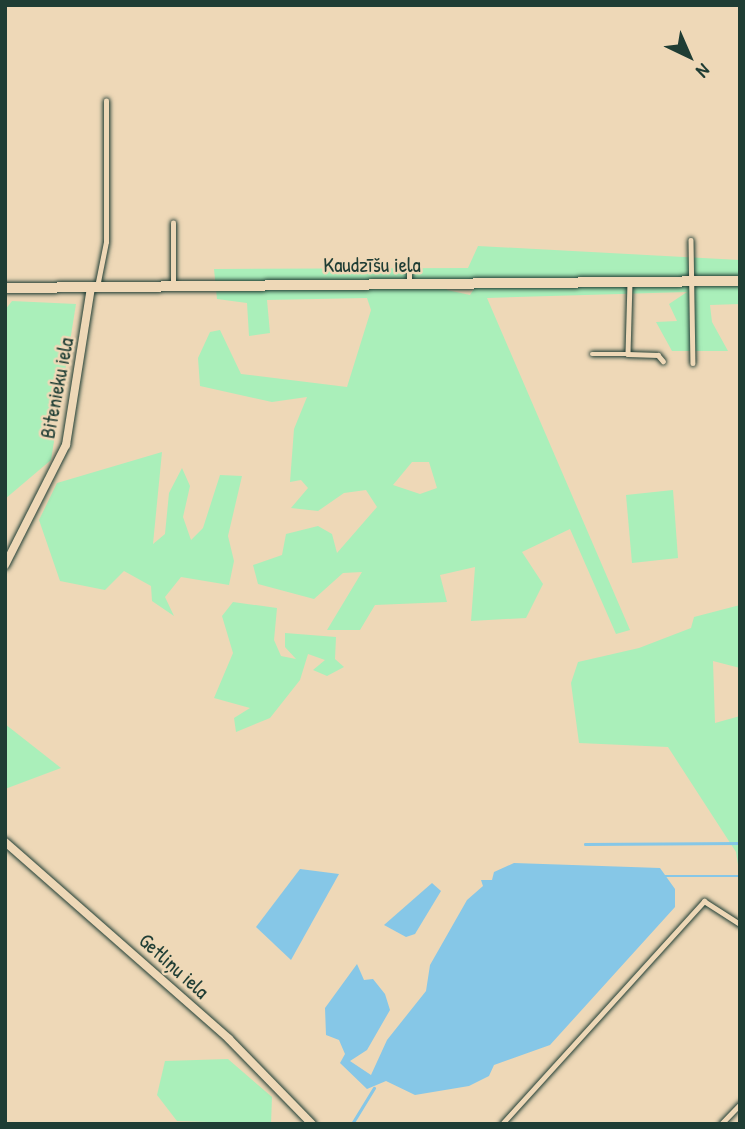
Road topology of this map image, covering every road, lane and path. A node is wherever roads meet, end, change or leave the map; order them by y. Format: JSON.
{"nodes":[{"id":1,"x":106,"y":101,"type":"dead end"},
{"id":2,"x":173,"y":223,"type":"dead end"},
{"id":3,"x":691,"y":240,"type":"dead end"},
{"id":4,"x":409,"y":269,"type":"dead end"},
{"id":5,"x":692,"y":280,"type":"junction"},
{"id":6,"x":630,"y":281,"type":"junction"},
{"id":7,"x":740,"y":281,"type":"edge"},
{"id":8,"x":409,"y":284,"type":"junction"},
{"id":9,"x":173,"y":286,"type":"junction"},
{"id":10,"x":5,"y":288,"type":"edge"},
{"id":11,"x":94,"y":288,"type":"junction"},
{"id":12,"x":592,"y":354,"type":"dead end"},
{"id":13,"x":628,"y":354,"type":"junction"},
{"id":14,"x":663,"y":361,"type":"dead end"},
{"id":15,"x":694,"y":363,"type":"dead end"},
{"id":16,"x":5,"y":565,"type":"edge"},
{"id":17,"x":5,"y":842,"type":"edge"},
{"id":18,"x":740,"y":924,"type":"edge"},
{"id":19,"x":740,"y":1104,"type":"edge"},
{"id":20,"x":732,"y":1112,"type":"junction"},
{"id":21,"x":740,"y":1118,"type":"edge"},
{"id":22,"x":312,"y":1124,"type":"edge"},
{"id":23,"x":502,"y":1124,"type":"edge"},
{"id":24,"x":721,"y":1124,"type":"edge"}],
"edges":[{"from":1,"to":11,"type":"lane"},
{"from":2,"to":9,"type":"lane"},
{"from":3,"to":5,"type":"lane"},
{"from":4,"to":8,"type":"lane"},
{"from":5,"to":6,"type":"street","name":"Kaudzīšu iela"},
{"from":5,"to":7,"type":"street","name":"Kaudzīšu iela"},
{"from":5,"to":15,"type":"lane"},
{"from":6,"to":8,"type":"street","name":"Kaudzīšu iela"},
{"from":6,"to":13,"type":"lane"},
{"from":8,"to":9,"type":"street","name":"Kaudzīšu iela"},
{"from":9,"to":11,"type":"street","name":"Kaudzīšu iela"},
{"from":10,"to":11,"type":"street","name":"Kaudzīšu iela"},
{"from":11,"to":16,"type":"street","name":"Bitenieku iela"},
{"from":12,"to":13,"type":"lane"},
{"from":13,"to":14,"type":"lane"},
{"from":17,"to":22,"type":"street","name":"Getliņu iela"},
{"from":18,"to":23,"type":"lane"},
{"from":19,"to":20,"type":"lane"},
{"from":20,"to":21,"type":"lane"},
{"from":20,"to":24,"type":"lane"}]}
